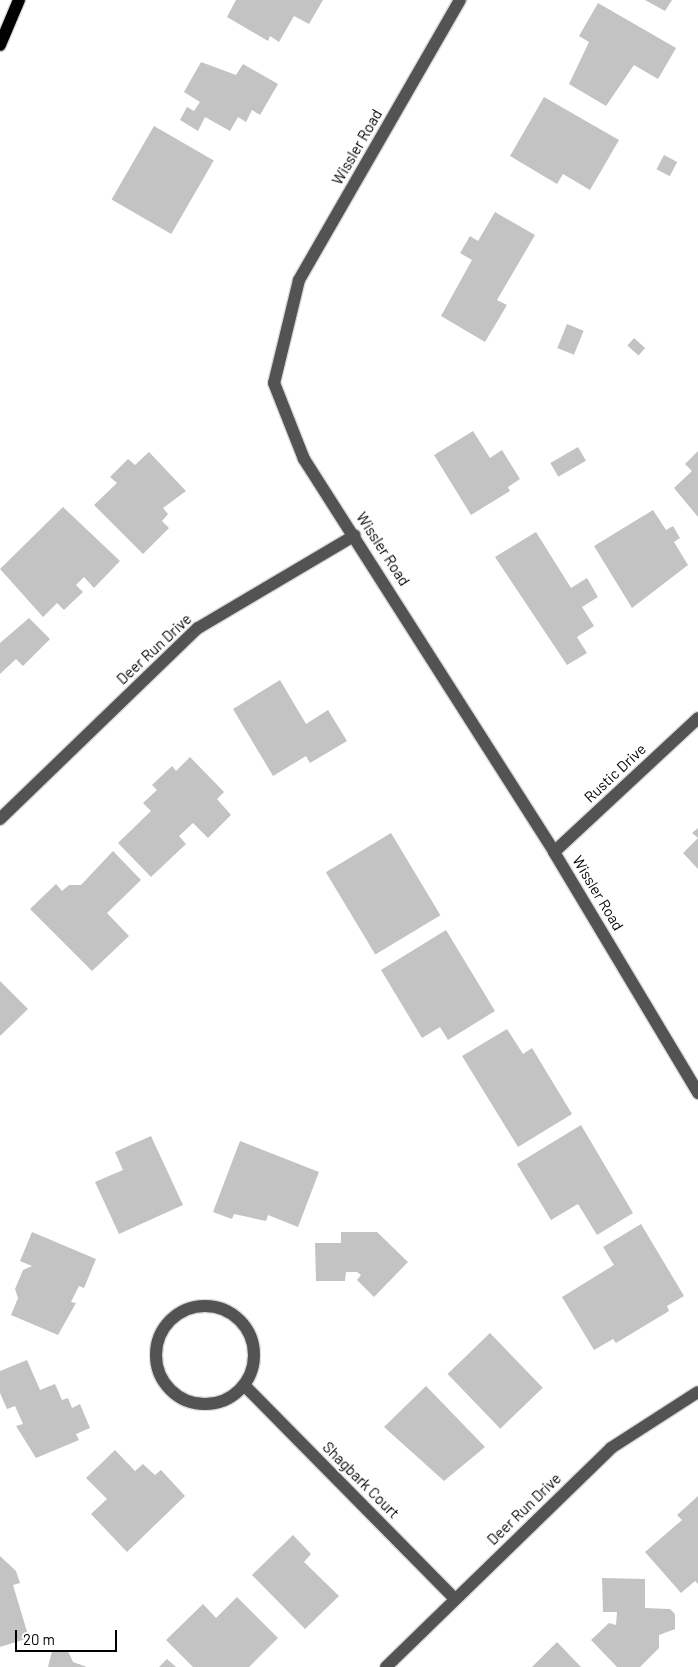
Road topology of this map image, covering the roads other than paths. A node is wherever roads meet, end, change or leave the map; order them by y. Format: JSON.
{"nodes":[{"id":1,"x":20,"y":0,"type":"edge"},
{"id":2,"x":460,"y":0,"type":"edge"},
{"id":3,"x":0,"y":45,"type":"edge"},
{"id":4,"x":355,"y":535,"type":"junction"},
{"id":5,"x":698,"y":718,"type":"edge"},
{"id":6,"x":0,"y":819,"type":"edge"},
{"id":7,"x":554,"y":852,"type":"junction"},
{"id":8,"x":698,"y":1094,"type":"edge"},
{"id":9,"x":244,"y":1385,"type":"junction"},
{"id":10,"x":698,"y":1392,"type":"edge"},
{"id":11,"x":454,"y":1598,"type":"junction"},
{"id":12,"x":386,"y":1667,"type":"edge"}],
"edges":[{"from":1,"to":3,"type":"main road"},
{"from":2,"to":4,"type":"street","name":"Wissler Road"},
{"from":4,"to":6,"type":"street","name":"Deer Run Drive"},
{"from":4,"to":7,"type":"street","name":"Wissler Road"},
{"from":5,"to":7,"type":"street","name":"Rustic Drive"},
{"from":7,"to":8,"type":"street","name":"Wissler Road"},
{"from":9,"to":9,"type":"street"},
{"from":9,"to":11,"type":"street","name":"Shagbark Court"},
{"from":10,"to":11,"type":"street","name":"Deer Run Drive"},
{"from":11,"to":12,"type":"street","name":"Deer Run Drive"}]}
